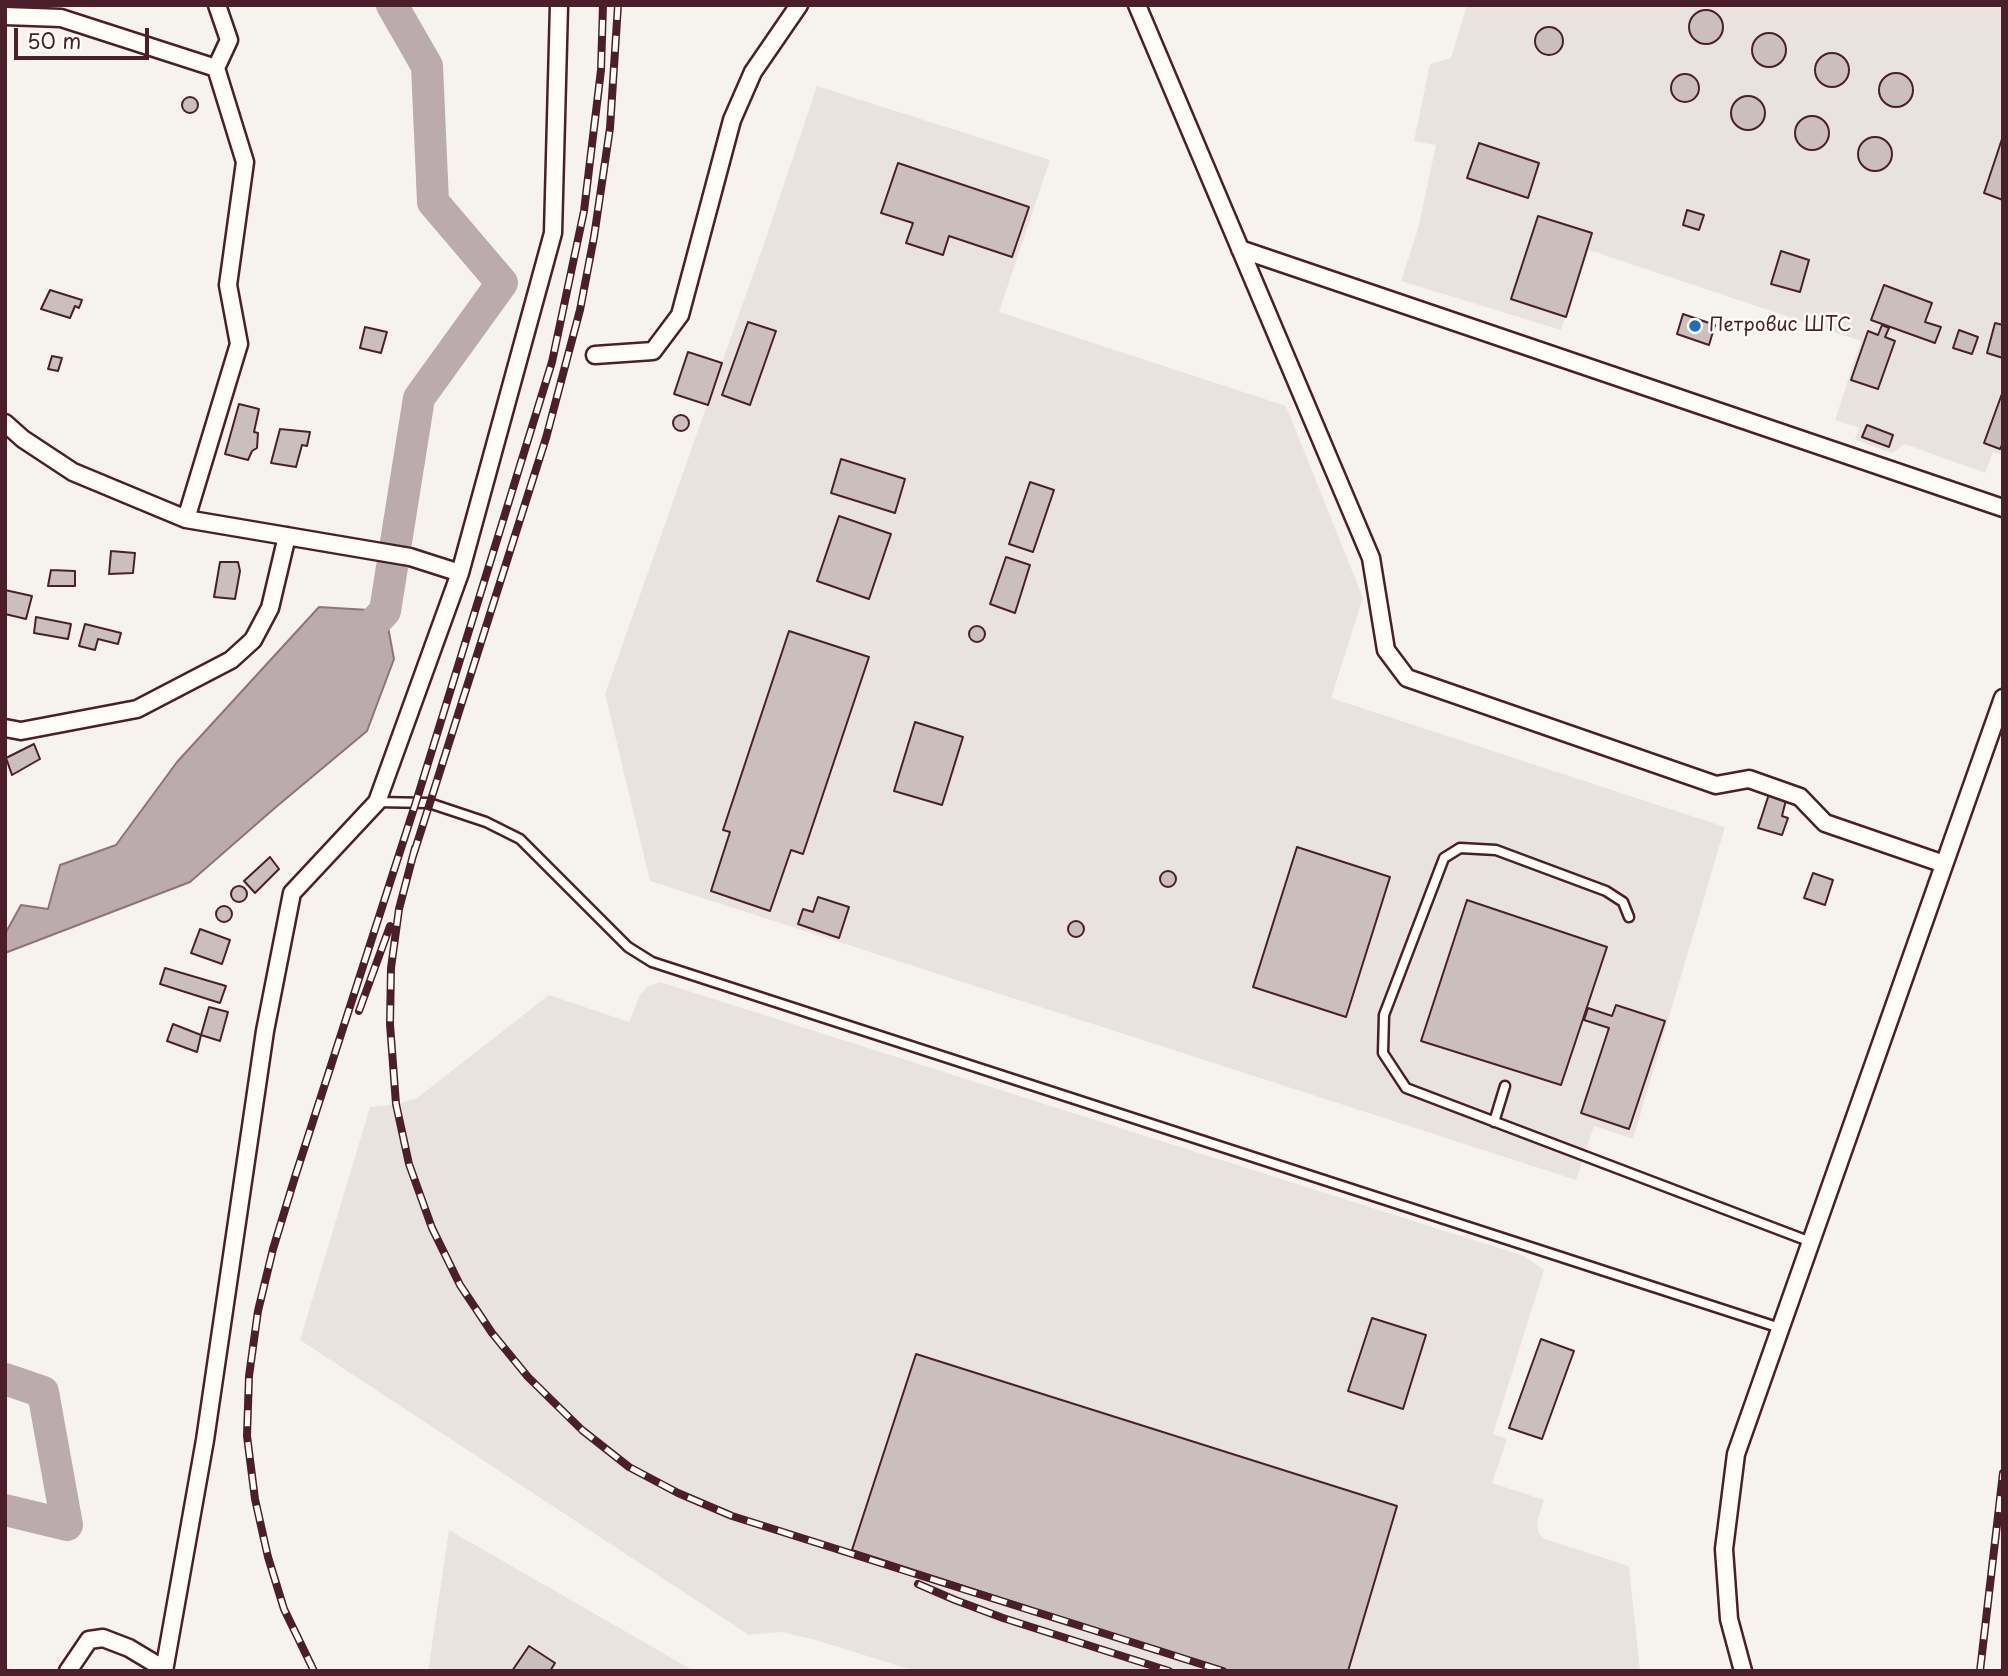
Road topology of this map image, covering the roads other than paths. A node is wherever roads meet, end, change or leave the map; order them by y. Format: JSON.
{"nodes":[{"id":1,"x":217,"y":5,"type":"edge"},
{"id":2,"x":559,"y":5,"type":"edge"},
{"id":3,"x":799,"y":5,"type":"edge"},
{"id":4,"x":1137,"y":5,"type":"edge"},
{"id":5,"x":5,"y":16,"type":"edge"},
{"id":6,"x":216,"y":68,"type":"junction"},
{"id":7,"x":1240,"y":249,"type":"junction"},
{"id":8,"x":595,"y":355,"type":"dead end"},
{"id":9,"x":5,"y":423,"type":"edge"},
{"id":10,"x":2003,"y":508,"type":"edge"},
{"id":11,"x":186,"y":519,"type":"junction"},
{"id":12,"x":287,"y":536,"type":"junction"},
{"id":13,"x":460,"y":573,"type":"junction"},
{"id":14,"x":2003,"y":698,"type":"edge"},
{"id":15,"x":5,"y":728,"type":"edge"},
{"id":16,"x":377,"y":802,"type":"junction"},
{"id":17,"x":1944,"y":864,"type":"junction"},
{"id":18,"x":1629,"y":917,"type":"dead end"},
{"id":19,"x":1505,"y":1086,"type":"dead end"},
{"id":20,"x":1494,"y":1122,"type":"junction"},
{"id":21,"x":1811,"y":1242,"type":"junction"},
{"id":22,"x":1780,"y":1328,"type":"junction"},
{"id":23,"x":164,"y":1670,"type":"edge"},
{"id":24,"x":68,"y":1671,"type":"edge"},
{"id":25,"x":1743,"y":1671,"type":"edge"}],
"edges":[{"from":1,"to":6,"type":"street"},
{"from":2,"to":13,"type":"street"},
{"from":3,"to":8,"type":"street"},
{"from":4,"to":7,"type":"street"},
{"from":5,"to":6,"type":"street"},
{"from":6,"to":11,"type":"street"},
{"from":7,"to":10,"type":"street"},
{"from":7,"to":17,"type":"street"},
{"from":9,"to":11,"type":"street"},
{"from":11,"to":12,"type":"street"},
{"from":12,"to":13,"type":"street"},
{"from":12,"to":15,"type":"street"},
{"from":13,"to":16,"type":"street"},
{"from":14,"to":17,"type":"street"},
{"from":16,"to":22,"type":"lane"},
{"from":16,"to":23,"type":"street"},
{"from":17,"to":21,"type":"street"},
{"from":18,"to":20,"type":"lane"},
{"from":19,"to":20,"type":"lane"},
{"from":20,"to":21,"type":"lane"},
{"from":21,"to":22,"type":"street"},
{"from":22,"to":25,"type":"street"},
{"from":23,"to":24,"type":"street"}]}
